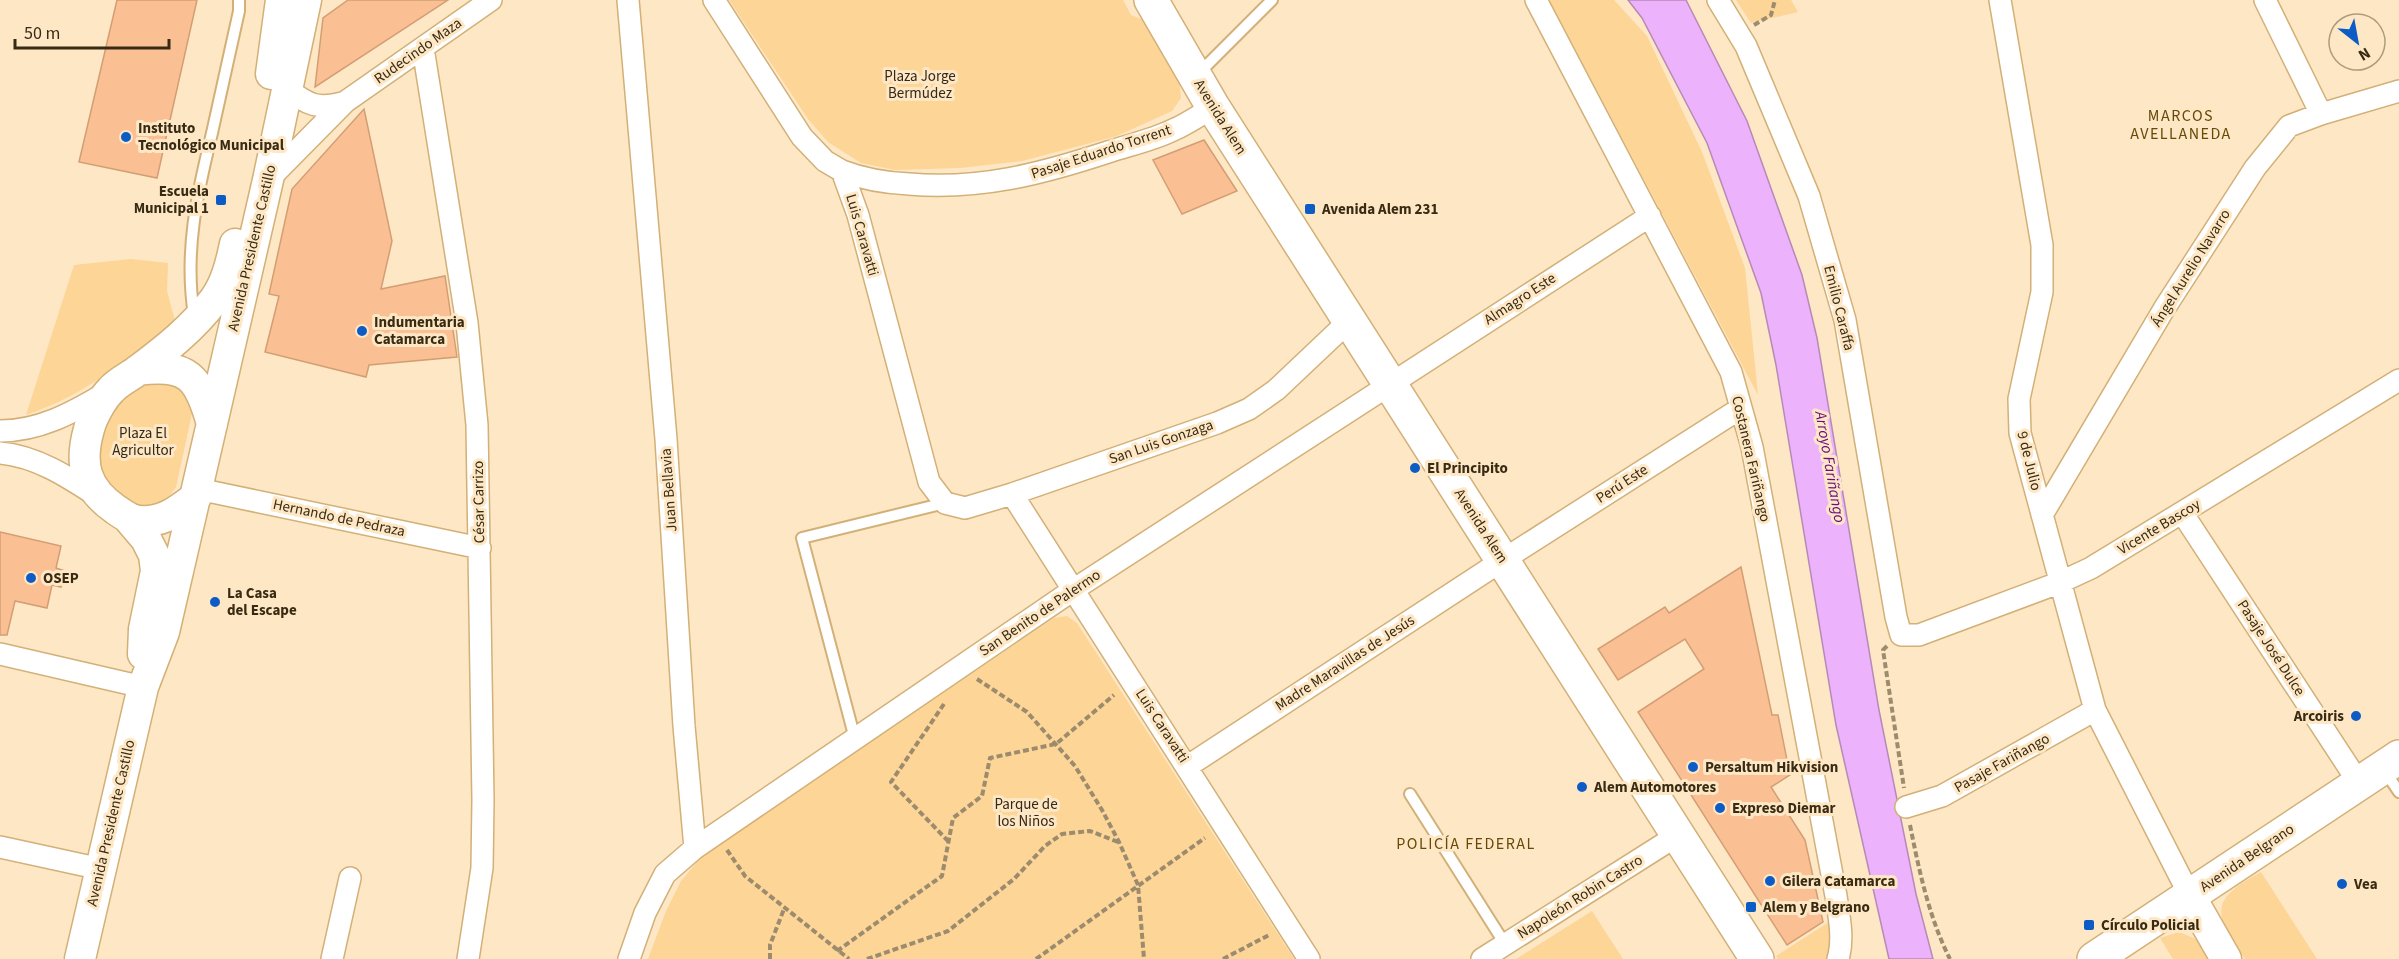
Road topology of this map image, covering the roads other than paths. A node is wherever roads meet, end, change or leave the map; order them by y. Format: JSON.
{"nodes":[{"id":1,"x":238,"y":0,"type":"edge"},
{"id":2,"x":300,"y":0,"type":"edge"},
{"id":3,"x":491,"y":0,"type":"edge"},
{"id":4,"x":628,"y":0,"type":"edge"},
{"id":5,"x":714,"y":0,"type":"edge"},
{"id":6,"x":1151,"y":0,"type":"edge"},
{"id":7,"x":1272,"y":0,"type":"edge"},
{"id":8,"x":1536,"y":0,"type":"edge"},
{"id":9,"x":1718,"y":0,"type":"edge"},
{"id":10,"x":2000,"y":0,"type":"edge"},
{"id":11,"x":2265,"y":0,"type":"edge"},
{"id":12,"x":423,"y":48,"type":"junction"},
{"id":13,"x":1195,"y":77,"type":"junction"},
{"id":14,"x":287,"y":88,"type":"junction"},
{"id":15,"x":2399,"y":91,"type":"edge"},
{"id":16,"x":345,"y":102,"type":"junction"},
{"id":17,"x":1213,"y":107,"type":"junction"},
{"id":18,"x":2321,"y":114,"type":"junction"},
{"id":19,"x":842,"y":171,"type":"junction"},
{"id":20,"x":268,"y":180,"type":"junction"},
{"id":21,"x":1650,"y":216,"type":"junction"},
{"id":22,"x":1350,"y":321,"type":"junction"},
{"id":23,"x":195,"y":322,"type":"junction"},
{"id":24,"x":138,"y":370,"type":"junction"},
{"id":25,"x":2399,"y":380,"type":"edge"},
{"id":26,"x":1389,"y":383,"type":"junction"},
{"id":27,"x":110,"y":390,"type":"junction"},
{"id":28,"x":1741,"y":408,"type":"junction"},
{"id":29,"x":212,"y":424,"type":"junction"},
{"id":30,"x":0,"y":431,"type":"edge"},
{"id":31,"x":0,"y":453,"type":"edge"},
{"id":32,"x":197,"y":493,"type":"junction"},
{"id":33,"x":1012,"y":494,"type":"junction"},
{"id":34,"x":100,"y":499,"type":"junction"},
{"id":35,"x":945,"y":503,"type":"junction"},
{"id":36,"x":2183,"y":514,"type":"junction"},
{"id":37,"x":2042,"y":515,"type":"junction"},
{"id":38,"x":129,"y":519,"type":"junction"},
{"id":39,"x":480,"y":548,"type":"junction"},
{"id":40,"x":1503,"y":560,"type":"junction"},
{"id":41,"x":2061,"y":582,"type":"junction"},
{"id":42,"x":1073,"y":590,"type":"junction"},
{"id":43,"x":1901,"y":634,"type":"joint"},
{"id":44,"x":0,"y":654,"type":"edge"},
{"id":45,"x":143,"y":687,"type":"junction"},
{"id":46,"x":2095,"y":710,"type":"junction"},
{"id":47,"x":855,"y":739,"type":"junction"},
{"id":48,"x":1188,"y":766,"type":"junction"},
{"id":49,"x":2385,"y":775,"type":"edge"},
{"id":50,"x":1410,"y":794,"type":"dead end"},
{"id":51,"x":1906,"y":807,"type":"dead end"},
{"id":52,"x":1678,"y":835,"type":"junction"},
{"id":53,"x":0,"y":847,"type":"edge"},
{"id":54,"x":695,"y":848,"type":"junction"},
{"id":55,"x":100,"y":869,"type":"junction"},
{"id":56,"x":350,"y":878,"type":"dead end"},
{"id":57,"x":2190,"y":896,"type":"junction"},
{"id":58,"x":1505,"y":944,"type":"junction"},
{"id":59,"x":80,"y":959,"type":"edge"},
{"id":60,"x":332,"y":959,"type":"edge"},
{"id":61,"x":468,"y":959,"type":"edge"},
{"id":62,"x":629,"y":959,"type":"edge"},
{"id":63,"x":1309,"y":959,"type":"edge"},
{"id":64,"x":1482,"y":959,"type":"edge"},
{"id":65,"x":1757,"y":959,"type":"edge"},
{"id":66,"x":1838,"y":959,"type":"edge"},
{"id":67,"x":2094,"y":959,"type":"edge"},
{"id":68,"x":2226,"y":959,"type":"edge"}],
"edges":[{"from":1,"to":23,"type":"lane"},
{"from":2,"to":14,"type":"main road","name":"Avenida Presidente Castillo"},
{"from":2,"to":23,"type":"main road","name":"Avenida Presidente Castillo"},
{"from":3,"to":12,"type":"street","name":"Rudecindo Maza"},
{"from":4,"to":54,"type":"street","name":"Juan Bellavia"},
{"from":5,"to":19,"type":"street"},
{"from":6,"to":13,"type":"main road","name":"Avenida Alem"},
{"from":7,"to":13,"type":"lane"},
{"from":8,"to":21,"type":"street","name":"Costanera Fariñango"},
{"from":9,"to":43,"type":"street","name":"Emilio Caraffa"},
{"from":10,"to":37,"type":"street","name":"9 de Julio"},
{"from":11,"to":18,"type":"street"},
{"from":12,"to":16,"type":"street","name":"Rudecindo Maza"},
{"from":12,"to":39,"type":"street","name":"César Carrizo"},
{"from":13,"to":17,"type":"main road","name":"Avenida Alem"},
{"from":14,"to":16,"type":"street","name":"Rudecindo Maza"},
{"from":14,"to":20,"type":"main road","name":"Avenida Presidente Castillo"},
{"from":15,"to":18,"type":"street","name":"Ángel Aurelio Navarro"},
{"from":16,"to":20,"type":"street","name":"Rudecindo Maza"},
{"from":17,"to":19,"type":"street","name":"Pasaje Eduardo Torrent"},
{"from":17,"to":22,"type":"main road","name":"Avenida Alem"},
{"from":18,"to":37,"type":"street","name":"Ángel Aurelio Navarro"},
{"from":19,"to":35,"type":"street","name":"Luis Caravatti"},
{"from":20,"to":29,"type":"main road","name":"Avenida Presidente Castillo"},
{"from":21,"to":26,"type":"street","name":"Almagro Este"},
{"from":21,"to":28,"type":"street","name":"Costanera Fariñango"},
{"from":22,"to":26,"type":"main road","name":"Avenida Alem"},
{"from":22,"to":33,"type":"street","name":"San Luis Gonzaga"},
{"from":23,"to":24,"type":"main road","name":"Avenida Presidente Castillo"},
{"from":24,"to":27,"type":"main road"},
{"from":24,"to":29,"type":"main road"},
{"from":25,"to":36,"type":"street","name":"Vicente Bascoy"},
{"from":26,"to":40,"type":"main road","name":"Avenida Alem"},
{"from":26,"to":42,"type":"street","name":"San Benito de Palermo"},
{"from":27,"to":30,"type":"street"},
{"from":27,"to":34,"type":"main road"},
{"from":28,"to":40,"type":"street","name":"Perú Este"},
{"from":28,"to":66,"type":"street","name":"Costanera Fariñango"},
{"from":29,"to":32,"type":"main road"},
{"from":31,"to":34,"type":"street"},
{"from":32,"to":38,"type":"main road"},
{"from":32,"to":39,"type":"street","name":"Hernando de Pedraza"},
{"from":32,"to":45,"type":"main road","name":"Avenida Presidente Castillo"},
{"from":33,"to":35,"type":"street","name":"San Luis Gonzaga"},
{"from":33,"to":42,"type":"street","name":"Luis Caravatti"},
{"from":34,"to":38,"type":"main road"},
{"from":35,"to":47,"type":"lane"},
{"from":36,"to":41,"type":"street","name":"Vicente Bascoy"},
{"from":36,"to":49,"type":"street","name":"Pasaje José Dulce"},
{"from":37,"to":41,"type":"street","name":"9 de Julio"},
{"from":38,"to":45,"type":"main road","name":"Avenida Presidente Castillo"},
{"from":39,"to":61,"type":"street","name":"César Carrizo"},
{"from":40,"to":48,"type":"street","name":"Madre Maravillas de Jesús"},
{"from":40,"to":52,"type":"main road","name":"Avenida Alem"},
{"from":41,"to":43,"type":"street","name":"Vicente Bascoy"},
{"from":41,"to":46,"type":"street","name":"9 de Julio"},
{"from":42,"to":47,"type":"street","name":"San Benito de Palermo"},
{"from":42,"to":48,"type":"street","name":"Luis Caravatti"},
{"from":44,"to":45,"type":"street"},
{"from":45,"to":55,"type":"main road","name":"Avenida Presidente Castillo"},
{"from":46,"to":51,"type":"street","name":"Pasaje Fariñango"},
{"from":46,"to":57,"type":"street","name":"9 de Julio"},
{"from":47,"to":54,"type":"street","name":"San Benito de Palermo"},
{"from":48,"to":63,"type":"street","name":"Luis Caravatti"},
{"from":49,"to":57,"type":"main road","name":"Avenida Belgrano"},
{"from":50,"to":58,"type":"lane"},
{"from":52,"to":58,"type":"street","name":"Napoleón Robin Castro"},
{"from":52,"to":65,"type":"main road","name":"Avenida Alem"},
{"from":53,"to":55,"type":"street"},
{"from":54,"to":62,"type":"street"},
{"from":55,"to":59,"type":"main road","name":"Avenida Presidente Castillo"},
{"from":56,"to":60,"type":"street"},
{"from":57,"to":67,"type":"main road","name":"Avenida Belgrano"},
{"from":57,"to":68,"type":"main road"},
{"from":58,"to":64,"type":"street","name":"Napoleón Robin Castro"}]}
